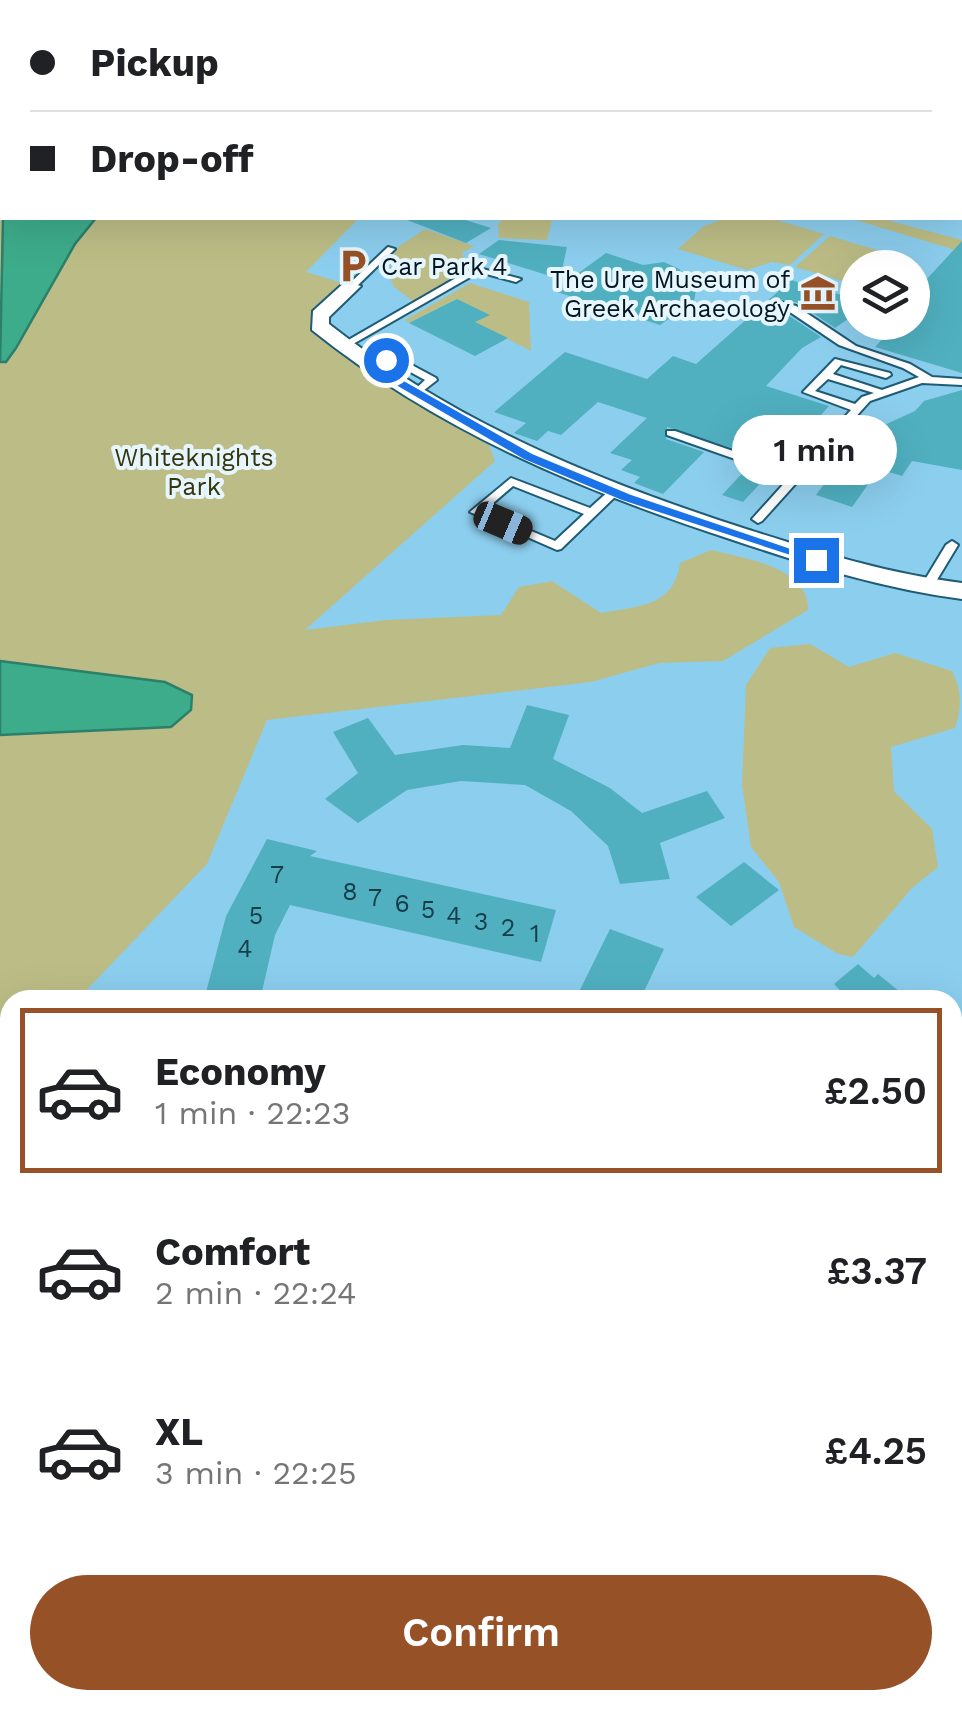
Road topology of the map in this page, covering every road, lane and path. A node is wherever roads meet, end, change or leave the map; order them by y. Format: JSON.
{"nodes":[{"id":1,"x":391,"y":249,"type":"dead end"},
{"id":2,"x":516,"y":279,"type":"dead end"},
{"id":3,"x":352,"y":286,"type":"joint"},
{"id":4,"x":784,"y":304,"type":"dead end"},
{"id":5,"x":343,"y":346,"type":"junction"},
{"id":6,"x":826,"y":375,"type":"junction"},
{"id":7,"x":886,"y":375,"type":"dead end"},
{"id":8,"x":928,"y":379,"type":"junction"},
{"id":9,"x":962,"y":382,"type":"edge"},
{"id":10,"x":878,"y":391,"type":"junction"},
{"id":11,"x":856,"y":408,"type":"junction"},
{"id":12,"x":670,"y":433,"type":"dead end"},
{"id":13,"x":794,"y":476,"type":"junction"},
{"id":14,"x":614,"y":492,"type":"junction"},
{"id":15,"x":592,"y":513,"type":"junction"},
{"id":16,"x":758,"y":519,"type":"dead end"},
{"id":17,"x":952,"y":545,"type":"dead end"},
{"id":18,"x":926,"y":588,"type":"junction"},
{"id":19,"x":962,"y":591,"type":"edge"}],
"edges":[{"from":1,"to":3,"type":"lane"},
{"from":2,"to":5,"type":"lane"},
{"from":3,"to":5,"type":"street"},
{"from":4,"to":8,"type":"lane"},
{"from":5,"to":14,"type":"street"},
{"from":6,"to":7,"type":"lane"},
{"from":6,"to":10,"type":"lane"},
{"from":6,"to":11,"type":"lane"},
{"from":8,"to":9,"type":"lane"},
{"from":8,"to":10,"type":"lane"},
{"from":10,"to":11,"type":"lane"},
{"from":11,"to":13,"type":"lane"},
{"from":12,"to":13,"type":"lane"},
{"from":13,"to":16,"type":"lane"},
{"from":14,"to":15,"type":"lane"},
{"from":14,"to":18,"type":"street"},
{"from":15,"to":15,"type":"lane"},
{"from":17,"to":18,"type":"lane"},
{"from":18,"to":19,"type":"street"}]}
